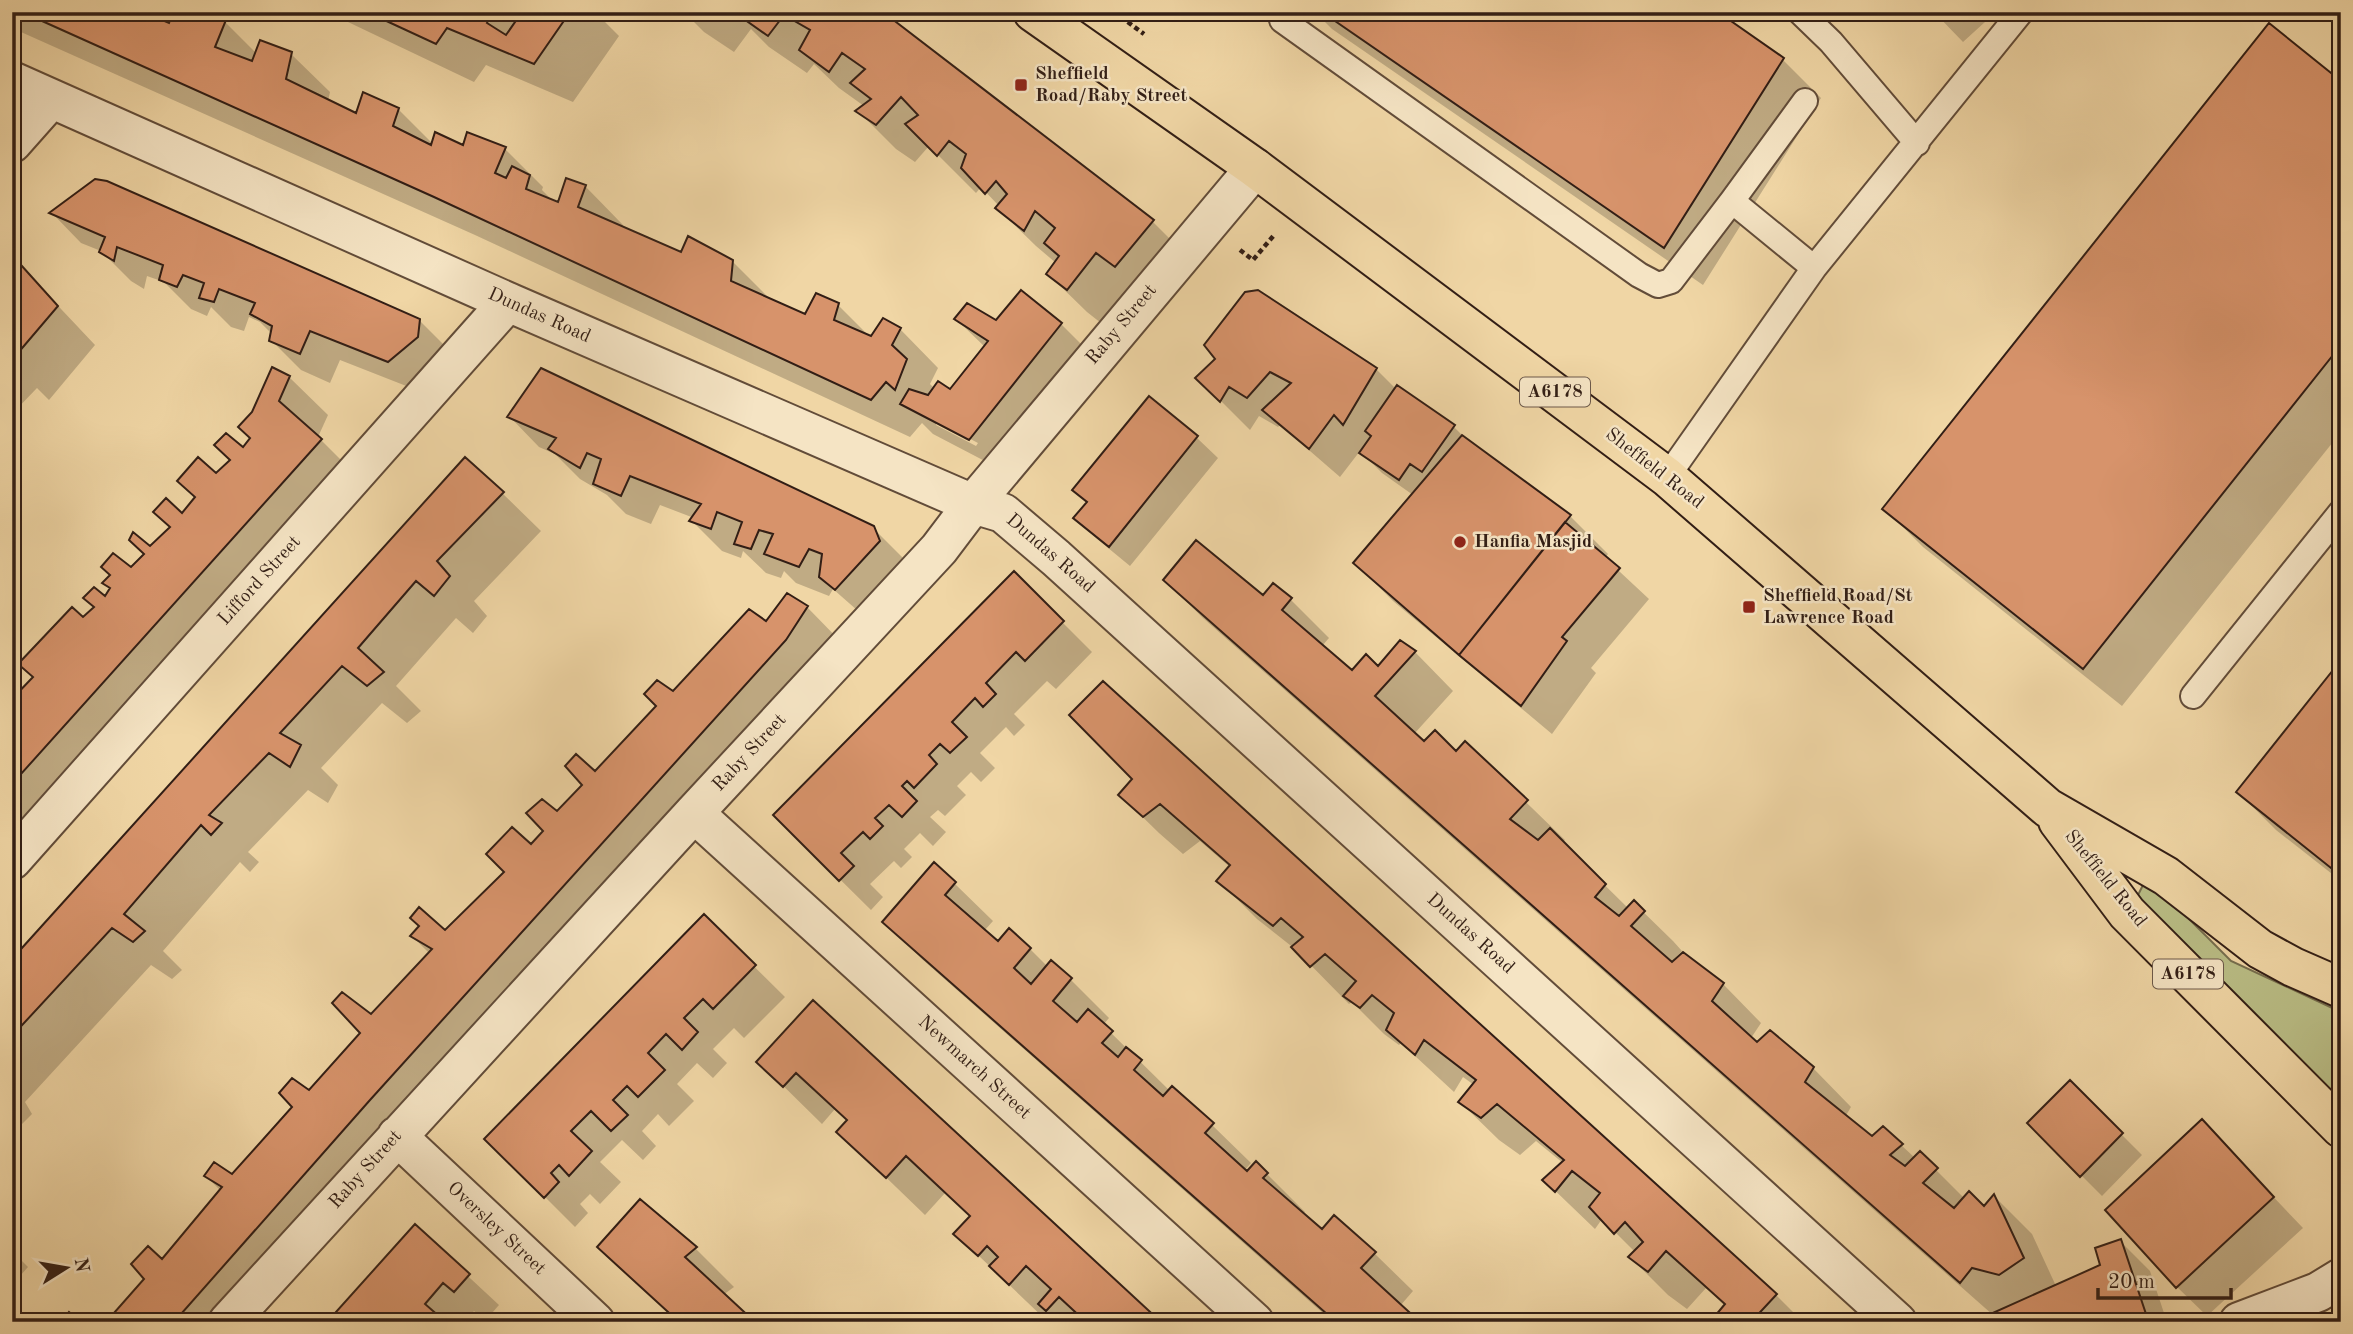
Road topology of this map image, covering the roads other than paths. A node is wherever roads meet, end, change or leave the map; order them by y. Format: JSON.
{"nodes":[{"id":1,"x":1033,"y":12,"type":"edge"},
{"id":2,"x":1800,"y":12,"type":"edge"},
{"id":3,"x":2021,"y":12,"type":"edge"},
{"id":4,"x":1283,"y":20,"type":"dead end"},
{"id":5,"x":12,"y":81,"type":"edge"},
{"id":6,"x":51,"y":99,"type":"junction"},
{"id":7,"x":1805,"y":101,"type":"dead end"},
{"id":8,"x":12,"y":143,"type":"edge"},
{"id":9,"x":1917,"y":143,"type":"junction"},
{"id":10,"x":1255,"y":168,"type":"junction"},
{"id":11,"x":1732,"y":201,"type":"junction"},
{"id":12,"x":1814,"y":268,"type":"junction"},
{"id":13,"x":508,"y":302,"type":"junction"},
{"id":14,"x":1667,"y":477,"type":"junction"},
{"id":15,"x":973,"y":504,"type":"junction"},
{"id":16,"x":2341,"y":512,"type":"edge"},
{"id":17,"x":2193,"y":696,"type":"dead end"},
{"id":18,"x":2048,"y":808,"type":"junction"},
{"id":19,"x":694,"y":813,"type":"junction"},
{"id":20,"x":12,"y":860,"type":"edge"},
{"id":21,"x":2341,"y":988,"type":"edge"},
{"id":22,"x":2341,"y":1128,"type":"edge"},
{"id":23,"x":397,"y":1136,"type":"junction"},
{"id":24,"x":2341,"y":1278,"type":"edge"},
{"id":25,"x":228,"y":1322,"type":"edge"},
{"id":26,"x":595,"y":1322,"type":"edge"},
{"id":27,"x":1254,"y":1322,"type":"edge"},
{"id":28,"x":1897,"y":1322,"type":"edge"},
{"id":29,"x":2239,"y":1322,"type":"edge"}],
"edges":[{"from":1,"to":10,"type":"main road","name":"Sheffield Road","number":"A6178"},
{"from":2,"to":9,"type":"lane"},
{"from":3,"to":9,"type":"lane"},
{"from":4,"to":11,"type":"lane"},
{"from":5,"to":6,"type":"street","name":"Dundas Road"},
{"from":6,"to":8,"type":"street"},
{"from":6,"to":13,"type":"street","name":"Dundas Road"},
{"from":7,"to":11,"type":"lane"},
{"from":9,"to":12,"type":"lane"},
{"from":10,"to":14,"type":"main road","name":"Sheffield Road","number":"A6178"},
{"from":10,"to":15,"type":"street","name":"Raby Street"},
{"from":11,"to":12,"type":"lane"},
{"from":12,"to":14,"type":"lane"},
{"from":13,"to":15,"type":"street","name":"Dundas Road"},
{"from":13,"to":20,"type":"street","name":"Lifford Street"},
{"from":14,"to":18,"type":"main road","name":"Sheffield Road","number":"A6178"},
{"from":15,"to":19,"type":"street","name":"Raby Street"},
{"from":15,"to":28,"type":"street","name":"Dundas Road"},
{"from":16,"to":17,"type":"lane"},
{"from":18,"to":21,"type":"main road","name":"Sheffield Road","number":"A6178"},
{"from":18,"to":22,"type":"main road","name":"Sheffield Road","number":"A6178"},
{"from":19,"to":23,"type":"street","name":"Raby Street"},
{"from":19,"to":27,"type":"street","name":"Newmarch Street"},
{"from":23,"to":25,"type":"street","name":"Raby Street"},
{"from":23,"to":26,"type":"street","name":"Oversley Street"},
{"from":24,"to":29,"type":"street"}]}
